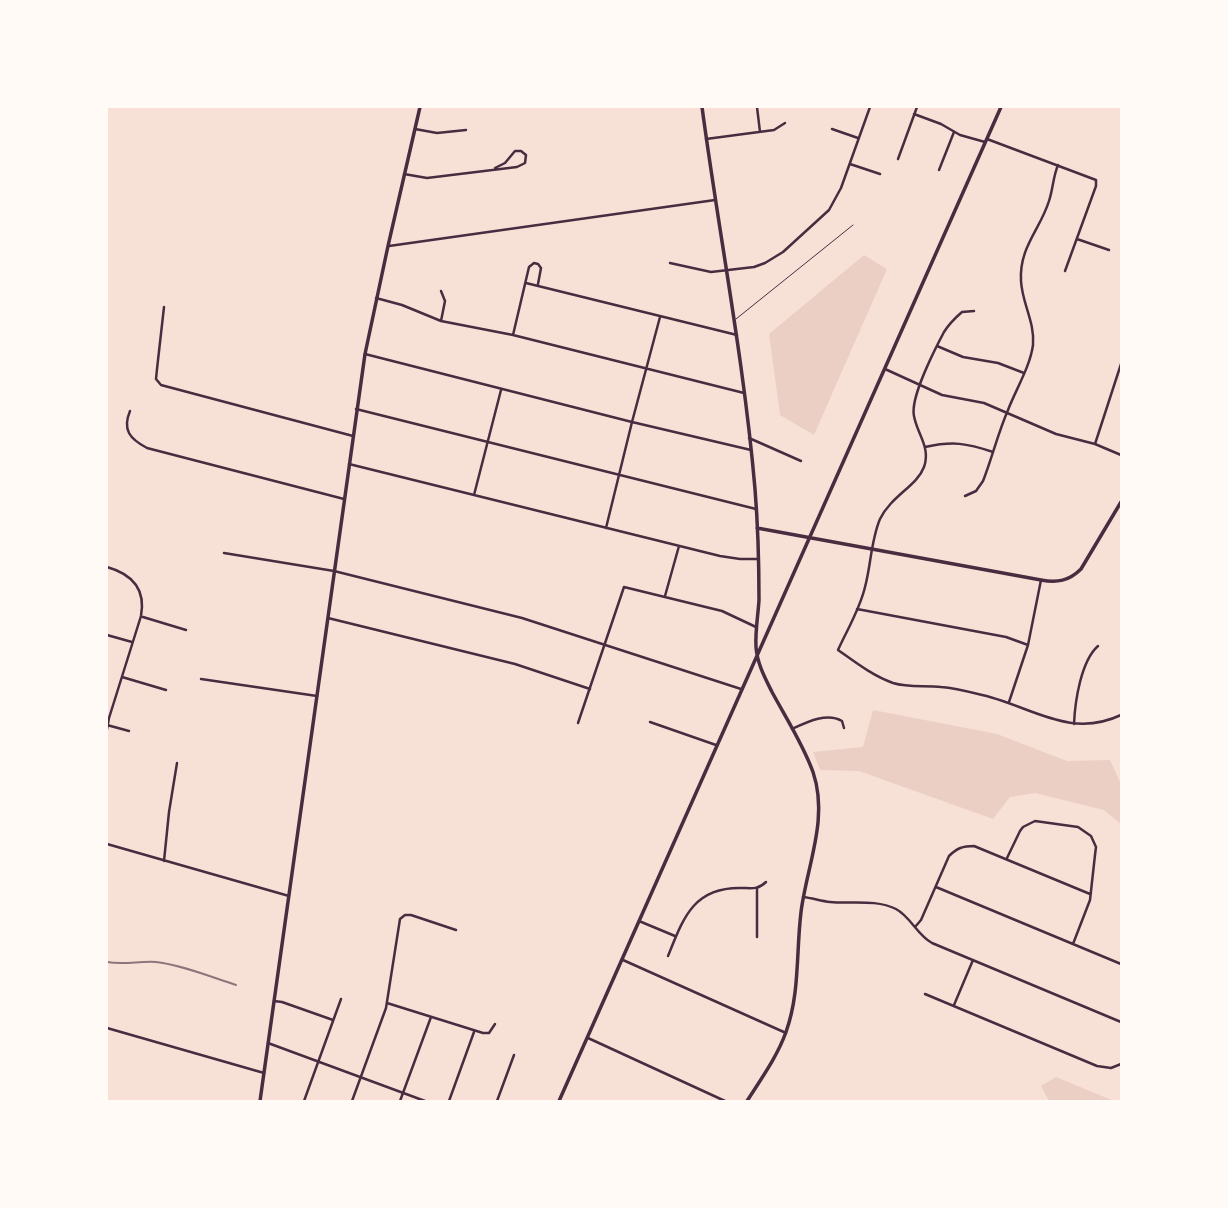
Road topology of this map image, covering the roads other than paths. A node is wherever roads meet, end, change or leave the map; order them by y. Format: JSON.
{"nodes":[{"id":1,"x":420,"y":107,"type":"edge"},
{"id":2,"x":702,"y":107,"type":"edge"},
{"id":3,"x":757,"y":107,"type":"edge"},
{"id":4,"x":870,"y":107,"type":"edge"},
{"id":5,"x":916,"y":107,"type":"edge"},
{"id":6,"x":1001,"y":107,"type":"edge"},
{"id":7,"x":914,"y":114,"type":"junction"},
{"id":8,"x":785,"y":123,"type":"dead end"},
{"id":9,"x":415,"y":129,"type":"junction"},
{"id":10,"x":832,"y":129,"type":"dead end"},
{"id":11,"x":466,"y":130,"type":"dead end"},
{"id":12,"x":760,"y":132,"type":"junction"},
{"id":13,"x":954,"y":132,"type":"junction"},
{"id":14,"x":859,"y":138,"type":"junction"},
{"id":15,"x":706,"y":139,"type":"junction"},
{"id":16,"x":986,"y":140,"type":"junction"},
{"id":17,"x":898,"y":159,"type":"dead end"},
{"id":18,"x":850,"y":164,"type":"junction"},
{"id":19,"x":1058,"y":165,"type":"junction"},
{"id":20,"x":495,"y":168,"type":"junction"},
{"id":21,"x":939,"y":170,"type":"dead end"},
{"id":22,"x":404,"y":174,"type":"junction"},
{"id":23,"x":880,"y":174,"type":"dead end"},
{"id":24,"x":715,"y":200,"type":"junction"},
{"id":25,"x":853,"y":225,"type":"dead end"},
{"id":26,"x":1077,"y":239,"type":"junction"},
{"id":27,"x":388,"y":246,"type":"junction"},
{"id":28,"x":1109,"y":250,"type":"dead end"},
{"id":29,"x":670,"y":263,"type":"dead end"},
{"id":30,"x":726,"y":271,"type":"junction"},
{"id":31,"x":1065,"y":271,"type":"dead end"},
{"id":32,"x":526,"y":283,"type":"junction"},
{"id":33,"x":537,"y":286,"type":"junction"},
{"id":34,"x":441,"y":291,"type":"dead end"},
{"id":35,"x":376,"y":298,"type":"junction"},
{"id":36,"x":164,"y":307,"type":"dead end"},
{"id":37,"x":974,"y":311,"type":"dead end"},
{"id":38,"x":660,"y":317,"type":"junction"},
{"id":39,"x":734,"y":320,"type":"junction"},
{"id":40,"x":441,"y":321,"type":"junction"},
{"id":41,"x":513,"y":335,"type":"junction"},
{"id":42,"x":737,"y":335,"type":"junction"},
{"id":43,"x":937,"y":346,"type":"junction"},
{"id":44,"x":365,"y":354,"type":"junction"},
{"id":45,"x":1121,"y":364,"type":"edge"},
{"id":46,"x":646,"y":368,"type":"junction"},
{"id":47,"x":884,"y":369,"type":"junction"},
{"id":48,"x":1024,"y":373,"type":"junction"},
{"id":49,"x":1116,"y":382,"type":"junction"},
{"id":50,"x":1121,"y":383,"type":"edge"},
{"id":51,"x":920,"y":385,"type":"junction"},
{"id":52,"x":501,"y":389,"type":"junction"},
{"id":53,"x":744,"y":393,"type":"junction"},
{"id":54,"x":356,"y":409,"type":"junction"},
{"id":55,"x":130,"y":411,"type":"dead end"},
{"id":56,"x":1007,"y":412,"type":"junction"},
{"id":57,"x":632,"y":422,"type":"junction"},
{"id":58,"x":353,"y":436,"type":"junction"},
{"id":59,"x":750,"y":438,"type":"junction"},
{"id":60,"x":488,"y":442,"type":"junction"},
{"id":61,"x":1096,"y":444,"type":"junction"},
{"id":62,"x":925,"y":447,"type":"junction"},
{"id":63,"x":751,"y":450,"type":"junction"},
{"id":64,"x":993,"y":452,"type":"junction"},
{"id":65,"x":1121,"y":455,"type":"edge"},
{"id":66,"x":801,"y":461,"type":"dead end"},
{"id":67,"x":349,"y":464,"type":"junction"},
{"id":68,"x":618,"y":475,"type":"junction"},
{"id":69,"x":474,"y":495,"type":"junction"},
{"id":70,"x":965,"y":496,"type":"dead end"},
{"id":71,"x":344,"y":499,"type":"junction"},
{"id":72,"x":1121,"y":502,"type":"edge"},
{"id":73,"x":756,"y":509,"type":"junction"},
{"id":74,"x":1119,"y":511,"type":"edge"},
{"id":75,"x":606,"y":528,"type":"junction"},
{"id":76,"x":757,"y":528,"type":"junction"},
{"id":77,"x":809,"y":538,"type":"junction"},
{"id":78,"x":678,"y":545,"type":"junction"},
{"id":79,"x":872,"y":549,"type":"junction"},
{"id":80,"x":224,"y":554,"type":"dead end"},
{"id":81,"x":758,"y":559,"type":"junction"},
{"id":82,"x":107,"y":568,"type":"edge"},
{"id":83,"x":334,"y":571,"type":"junction"},
{"id":84,"x":1041,"y":580,"type":"junction"},
{"id":85,"x":665,"y":597,"type":"junction"},
{"id":86,"x":857,"y":609,"type":"junction"},
{"id":87,"x":141,"y":616,"type":"junction"},
{"id":88,"x":328,"y":618,"type":"junction"},
{"id":89,"x":756,"y":627,"type":"junction"},
{"id":90,"x":186,"y":630,"type":"dead end"},
{"id":91,"x":107,"y":635,"type":"edge"},
{"id":92,"x":132,"y":642,"type":"junction"},
{"id":93,"x":604,"y":643,"type":"junction"},
{"id":94,"x":1028,"y":645,"type":"junction"},
{"id":95,"x":1098,"y":646,"type":"dead end"},
{"id":96,"x":757,"y":657,"type":"junction"},
{"id":97,"x":122,"y":677,"type":"junction"},
{"id":98,"x":201,"y":679,"type":"dead end"},
{"id":99,"x":590,"y":689,"type":"junction"},
{"id":100,"x":166,"y":690,"type":"dead end"},
{"id":101,"x":742,"y":690,"type":"junction"},
{"id":102,"x":317,"y":696,"type":"junction"},
{"id":103,"x":1009,"y":704,"type":"junction"},
{"id":104,"x":1121,"y":715,"type":"edge"},
{"id":105,"x":650,"y":722,"type":"dead end"},
{"id":106,"x":578,"y":723,"type":"dead end"},
{"id":107,"x":1074,"y":724,"type":"junction"},
{"id":108,"x":107,"y":727,"type":"edge"},
{"id":109,"x":844,"y":728,"type":"dead end"},
{"id":110,"x":792,"y":729,"type":"junction"},
{"id":111,"x":129,"y":731,"type":"dead end"},
{"id":112,"x":717,"y":746,"type":"junction"},
{"id":113,"x":177,"y":763,"type":"dead end"},
{"id":114,"x":107,"y":844,"type":"edge"},
{"id":115,"x":1007,"y":859,"type":"junction"},
{"id":116,"x":164,"y":860,"type":"junction"},
{"id":117,"x":766,"y":882,"type":"dead end"},
{"id":118,"x":936,"y":887,"type":"junction"},
{"id":119,"x":757,"y":888,"type":"junction"},
{"id":120,"x":1090,"y":894,"type":"junction"},
{"id":121,"x":289,"y":896,"type":"junction"},
{"id":122,"x":803,"y":897,"type":"junction"},
{"id":123,"x":639,"y":921,"type":"junction"},
{"id":124,"x":915,"y":926,"type":"junction"},
{"id":125,"x":456,"y":930,"type":"dead end"},
{"id":126,"x":676,"y":937,"type":"junction"},
{"id":127,"x":757,"y":937,"type":"dead end"},
{"id":128,"x":1073,"y":944,"type":"junction"},
{"id":129,"x":668,"y":956,"type":"dead end"},
{"id":130,"x":622,"y":959,"type":"junction"},
{"id":131,"x":973,"y":960,"type":"junction"},
{"id":132,"x":1121,"y":964,"type":"edge"},
{"id":133,"x":925,"y":994,"type":"dead end"},
{"id":134,"x":341,"y":999,"type":"dead end"},
{"id":135,"x":274,"y":1001,"type":"junction"},
{"id":136,"x":387,"y":1003,"type":"junction"},
{"id":137,"x":954,"y":1006,"type":"junction"},
{"id":138,"x":432,"y":1017,"type":"junction"},
{"id":139,"x":333,"y":1020,"type":"junction"},
{"id":140,"x":1121,"y":1022,"type":"edge"},
{"id":141,"x":495,"y":1024,"type":"dead end"},
{"id":142,"x":107,"y":1028,"type":"edge"},
{"id":143,"x":475,"y":1031,"type":"junction"},
{"id":144,"x":786,"y":1033,"type":"junction"},
{"id":145,"x":587,"y":1038,"type":"junction"},
{"id":146,"x":268,"y":1044,"type":"junction"},
{"id":147,"x":514,"y":1055,"type":"dead end"},
{"id":148,"x":318,"y":1062,"type":"junction"},
{"id":149,"x":1121,"y":1064,"type":"edge"},
{"id":150,"x":264,"y":1073,"type":"junction"},
{"id":151,"x":361,"y":1077,"type":"junction"},
{"id":152,"x":403,"y":1093,"type":"junction"},
{"id":153,"x":260,"y":1101,"type":"edge"},
{"id":154,"x":304,"y":1101,"type":"edge"},
{"id":155,"x":352,"y":1101,"type":"edge"},
{"id":156,"x":400,"y":1101,"type":"edge"},
{"id":157,"x":425,"y":1101,"type":"edge"},
{"id":158,"x":449,"y":1101,"type":"edge"},
{"id":159,"x":497,"y":1101,"type":"edge"},
{"id":160,"x":559,"y":1101,"type":"edge"},
{"id":161,"x":725,"y":1101,"type":"edge"},
{"id":162,"x":747,"y":1101,"type":"edge"}],
"edges":[{"from":1,"to":9,"type":"street"},
{"from":2,"to":15,"type":"street"},
{"from":3,"to":12,"type":"street"},
{"from":4,"to":14,"type":"street"},
{"from":5,"to":7,"type":"street"},
{"from":6,"to":16,"type":"street"},
{"from":7,"to":13,"type":"street"},
{"from":7,"to":17,"type":"street"},
{"from":8,"to":12,"type":"street"},
{"from":9,"to":11,"type":"street"},
{"from":9,"to":22,"type":"street"},
{"from":10,"to":14,"type":"street"},
{"from":12,"to":15,"type":"street"},
{"from":13,"to":16,"type":"street"},
{"from":13,"to":21,"type":"street"},
{"from":14,"to":18,"type":"street"},
{"from":15,"to":24,"type":"street"},
{"from":16,"to":19,"type":"street"},
{"from":16,"to":47,"type":"street"},
{"from":18,"to":23,"type":"street"},
{"from":18,"to":30,"type":"street"},
{"from":19,"to":26,"type":"street"},
{"from":19,"to":48,"type":"street"},
{"from":20,"to":20,"type":"street"},
{"from":20,"to":22,"type":"street"},
{"from":22,"to":27,"type":"street"},
{"from":24,"to":27,"type":"street"},
{"from":24,"to":30,"type":"street"},
{"from":25,"to":39,"type":"lane"},
{"from":26,"to":28,"type":"street"},
{"from":26,"to":31,"type":"street"},
{"from":27,"to":35,"type":"street"},
{"from":29,"to":30,"type":"street"},
{"from":30,"to":39,"type":"street"},
{"from":32,"to":33,"type":"street"},
{"from":32,"to":33,"type":"street"},
{"from":32,"to":41,"type":"street"},
{"from":33,"to":38,"type":"street"},
{"from":34,"to":40,"type":"street"},
{"from":35,"to":40,"type":"street"},
{"from":35,"to":44,"type":"street"},
{"from":36,"to":58,"type":"street"},
{"from":37,"to":43,"type":"street"},
{"from":38,"to":42,"type":"street"},
{"from":38,"to":46,"type":"street"},
{"from":39,"to":42,"type":"street"},
{"from":40,"to":41,"type":"street"},
{"from":41,"to":46,"type":"street"},
{"from":42,"to":53,"type":"street"},
{"from":43,"to":48,"type":"street"},
{"from":43,"to":51,"type":"street"},
{"from":44,"to":52,"type":"street"},
{"from":44,"to":54,"type":"street"},
{"from":45,"to":49,"type":"street"},
{"from":46,"to":53,"type":"street"},
{"from":46,"to":57,"type":"street"},
{"from":47,"to":51,"type":"street"},
{"from":47,"to":77,"type":"street"},
{"from":48,"to":56,"type":"street"},
{"from":49,"to":50,"type":"street"},
{"from":49,"to":61,"type":"street"},
{"from":51,"to":56,"type":"street"},
{"from":51,"to":62,"type":"street"},
{"from":52,"to":57,"type":"street"},
{"from":52,"to":60,"type":"street"},
{"from":53,"to":59,"type":"street"},
{"from":54,"to":58,"type":"street"},
{"from":54,"to":60,"type":"street"},
{"from":55,"to":71,"type":"street"},
{"from":56,"to":61,"type":"street"},
{"from":56,"to":64,"type":"street"},
{"from":57,"to":63,"type":"street"},
{"from":57,"to":68,"type":"street"},
{"from":58,"to":67,"type":"street"},
{"from":59,"to":63,"type":"street"},
{"from":59,"to":66,"type":"street"},
{"from":60,"to":68,"type":"street"},
{"from":60,"to":69,"type":"street"},
{"from":61,"to":65,"type":"street"},
{"from":62,"to":64,"type":"street"},
{"from":62,"to":79,"type":"street"},
{"from":63,"to":73,"type":"street"},
{"from":64,"to":70,"type":"street"},
{"from":67,"to":69,"type":"street"},
{"from":67,"to":71,"type":"street"},
{"from":68,"to":73,"type":"street"},
{"from":68,"to":75,"type":"street"},
{"from":69,"to":75,"type":"street"},
{"from":71,"to":83,"type":"street"},
{"from":72,"to":74,"type":"street"},
{"from":73,"to":76,"type":"street"},
{"from":74,"to":84,"type":"street"},
{"from":75,"to":78,"type":"street"},
{"from":76,"to":77,"type":"street"},
{"from":76,"to":81,"type":"street"},
{"from":77,"to":79,"type":"street"},
{"from":77,"to":96,"type":"street"},
{"from":78,"to":81,"type":"street"},
{"from":78,"to":85,"type":"street"},
{"from":79,"to":84,"type":"street"},
{"from":79,"to":86,"type":"street"},
{"from":80,"to":83,"type":"street"},
{"from":81,"to":89,"type":"street"},
{"from":82,"to":87,"type":"street"},
{"from":83,"to":88,"type":"street"},
{"from":83,"to":93,"type":"street"},
{"from":84,"to":94,"type":"street"},
{"from":85,"to":89,"type":"street"},
{"from":85,"to":93,"type":"street"},
{"from":86,"to":94,"type":"street"},
{"from":86,"to":103,"type":"street"},
{"from":87,"to":90,"type":"street"},
{"from":87,"to":92,"type":"street"},
{"from":88,"to":99,"type":"street"},
{"from":88,"to":102,"type":"street"},
{"from":89,"to":96,"type":"street"},
{"from":91,"to":92,"type":"street"},
{"from":92,"to":97,"type":"street"},
{"from":93,"to":99,"type":"street"},
{"from":93,"to":101,"type":"street"},
{"from":94,"to":103,"type":"street"},
{"from":95,"to":107,"type":"street"},
{"from":96,"to":101,"type":"street"},
{"from":96,"to":110,"type":"street"},
{"from":97,"to":100,"type":"street"},
{"from":97,"to":108,"type":"street"},
{"from":98,"to":102,"type":"street"},
{"from":99,"to":106,"type":"street"},
{"from":101,"to":112,"type":"street"},
{"from":102,"to":121,"type":"street"},
{"from":103,"to":107,"type":"street"},
{"from":104,"to":107,"type":"street"},
{"from":105,"to":112,"type":"street"},
{"from":108,"to":111,"type":"street"},
{"from":109,"to":110,"type":"street"},
{"from":110,"to":122,"type":"street"},
{"from":112,"to":123,"type":"street"},
{"from":113,"to":116,"type":"street"},
{"from":114,"to":116,"type":"street"},
{"from":115,"to":118,"type":"street"},
{"from":115,"to":120,"type":"street"},
{"from":115,"to":120,"type":"street"},
{"from":116,"to":121,"type":"street"},
{"from":117,"to":119,"type":"street"},
{"from":118,"to":124,"type":"street"},
{"from":118,"to":128,"type":"street"},
{"from":119,"to":126,"type":"street"},
{"from":119,"to":127,"type":"street"},
{"from":120,"to":128,"type":"street"},
{"from":121,"to":135,"type":"street"},
{"from":122,"to":124,"type":"street"},
{"from":122,"to":144,"type":"street"},
{"from":123,"to":126,"type":"street"},
{"from":123,"to":130,"type":"street"},
{"from":124,"to":131,"type":"street"},
{"from":125,"to":136,"type":"street"},
{"from":126,"to":129,"type":"street"},
{"from":128,"to":132,"type":"street"},
{"from":130,"to":144,"type":"street"},
{"from":130,"to":145,"type":"street"},
{"from":131,"to":137,"type":"street"},
{"from":131,"to":140,"type":"street"},
{"from":133,"to":137,"type":"street"},
{"from":134,"to":139,"type":"street"},
{"from":135,"to":139,"type":"street"},
{"from":135,"to":146,"type":"street"},
{"from":136,"to":138,"type":"street"},
{"from":136,"to":151,"type":"street"},
{"from":137,"to":149,"type":"street"},
{"from":138,"to":143,"type":"street"},
{"from":138,"to":152,"type":"street"},
{"from":139,"to":148,"type":"street"},
{"from":141,"to":143,"type":"street"},
{"from":142,"to":150,"type":"street"},
{"from":143,"to":158,"type":"street"},
{"from":144,"to":162,"type":"street"},
{"from":145,"to":160,"type":"street"},
{"from":145,"to":161,"type":"street"},
{"from":146,"to":148,"type":"street"},
{"from":146,"to":150,"type":"street"},
{"from":147,"to":159,"type":"street"},
{"from":148,"to":151,"type":"street"},
{"from":148,"to":154,"type":"street"},
{"from":150,"to":153,"type":"street"},
{"from":151,"to":152,"type":"street"},
{"from":151,"to":155,"type":"street"},
{"from":152,"to":156,"type":"street"},
{"from":152,"to":157,"type":"street"}]}
